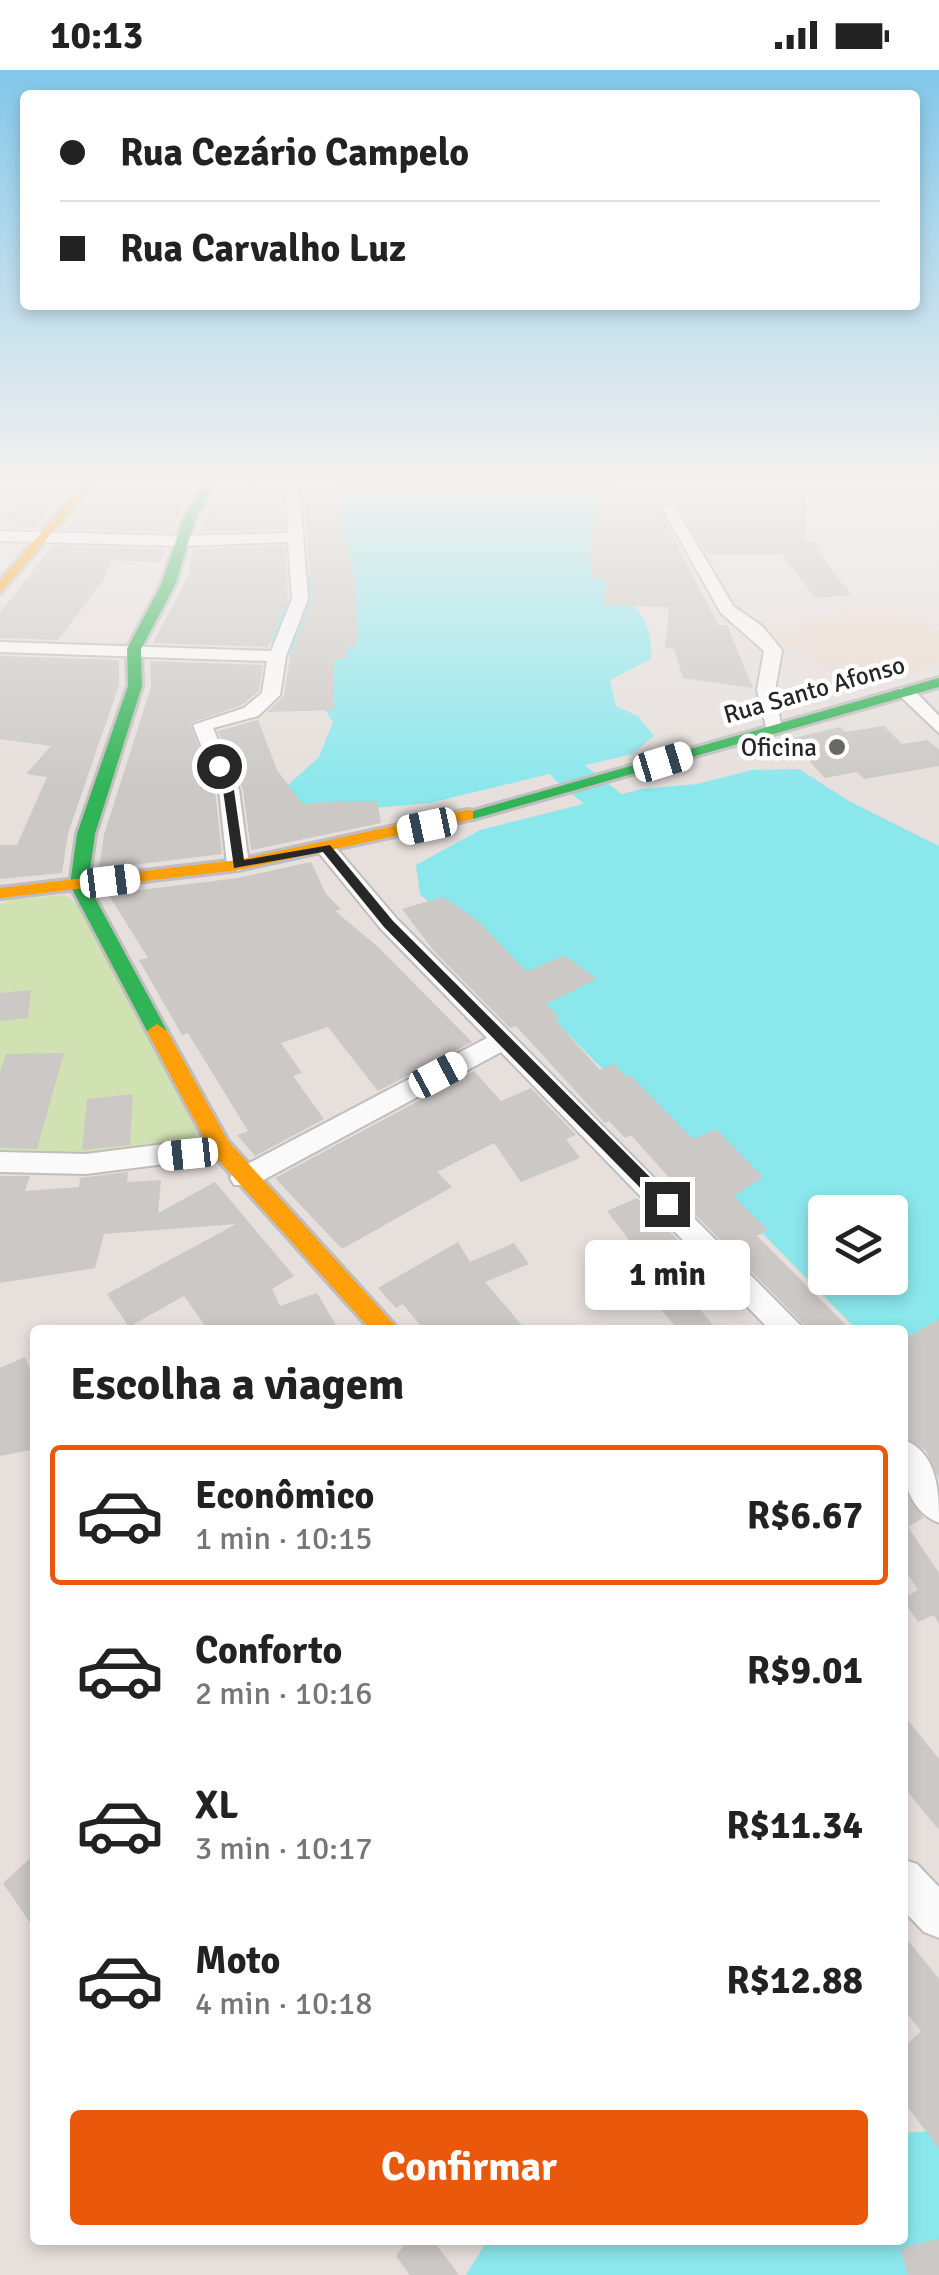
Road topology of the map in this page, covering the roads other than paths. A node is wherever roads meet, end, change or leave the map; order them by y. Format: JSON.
{"nodes":[{"id":1,"x":168,"y":585,"type":"edge"},
{"id":2,"x":299,"y":585,"type":"edge"},
{"id":3,"x":714,"y":585,"type":"edge"},
{"id":4,"x":0,"y":647,"type":"edge"},
{"id":5,"x":134,"y":649,"type":"junction"},
{"id":6,"x":277,"y":656,"type":"junction"},
{"id":7,"x":939,"y":682,"type":"edge"},
{"id":8,"x":906,"y":692,"type":"junction"},
{"id":9,"x":939,"y":727,"type":"edge"},
{"id":10,"x":776,"y":728,"type":"junction"},
{"id":11,"x":326,"y":848,"type":"junction"},
{"id":12,"x":238,"y":865,"type":"junction"},
{"id":13,"x":78,"y":885,"type":"junction"},
{"id":14,"x":0,"y":893,"type":"edge"},
{"id":15,"x":503,"y":1040,"type":"junction"},
{"id":16,"x":220,"y":1147,"type":"junction"},
{"id":17,"x":0,"y":1162,"type":"edge"},
{"id":18,"x":244,"y":1178,"type":"junction"},
{"id":19,"x":381,"y":1325,"type":"edge"},
{"id":20,"x":785,"y":1325,"type":"edge"},
{"id":21,"x":908,"y":1462,"type":"edge"},
{"id":22,"x":939,"y":1506,"type":"edge"},
{"id":23,"x":908,"y":1885,"type":"edge"},
{"id":24,"x":939,"y":1918,"type":"edge"}],
"edges":[{"from":1,"to":5,"type":"street"},
{"from":2,"to":6,"type":"street"},
{"from":3,"to":10,"type":"street"},
{"from":4,"to":5,"type":"street"},
{"from":5,"to":6,"type":"street"},
{"from":5,"to":13,"type":"street"},
{"from":6,"to":12,"type":"street"},
{"from":7,"to":8,"type":"street","name":"Rua Santo Afonso"},
{"from":8,"to":9,"type":"street"},
{"from":8,"to":10,"type":"street","name":"Rua Santo Afonso"},
{"from":10,"to":11,"type":"street","name":"Rua Santo Afonso"},
{"from":11,"to":12,"type":"street","name":"Rua Santo Afonso"},
{"from":11,"to":15,"type":"street"},
{"from":12,"to":13,"type":"street","name":"Rua Santo Afonso"},
{"from":13,"to":14,"type":"street","name":"Rua Santo Afonso"},
{"from":13,"to":16,"type":"street"},
{"from":15,"to":18,"type":"street"},
{"from":15,"to":20,"type":"street"},
{"from":16,"to":17,"type":"street"},
{"from":16,"to":18,"type":"street"},
{"from":18,"to":19,"type":"street"},
{"from":21,"to":22,"type":"street"},
{"from":23,"to":24,"type":"street"}]}
